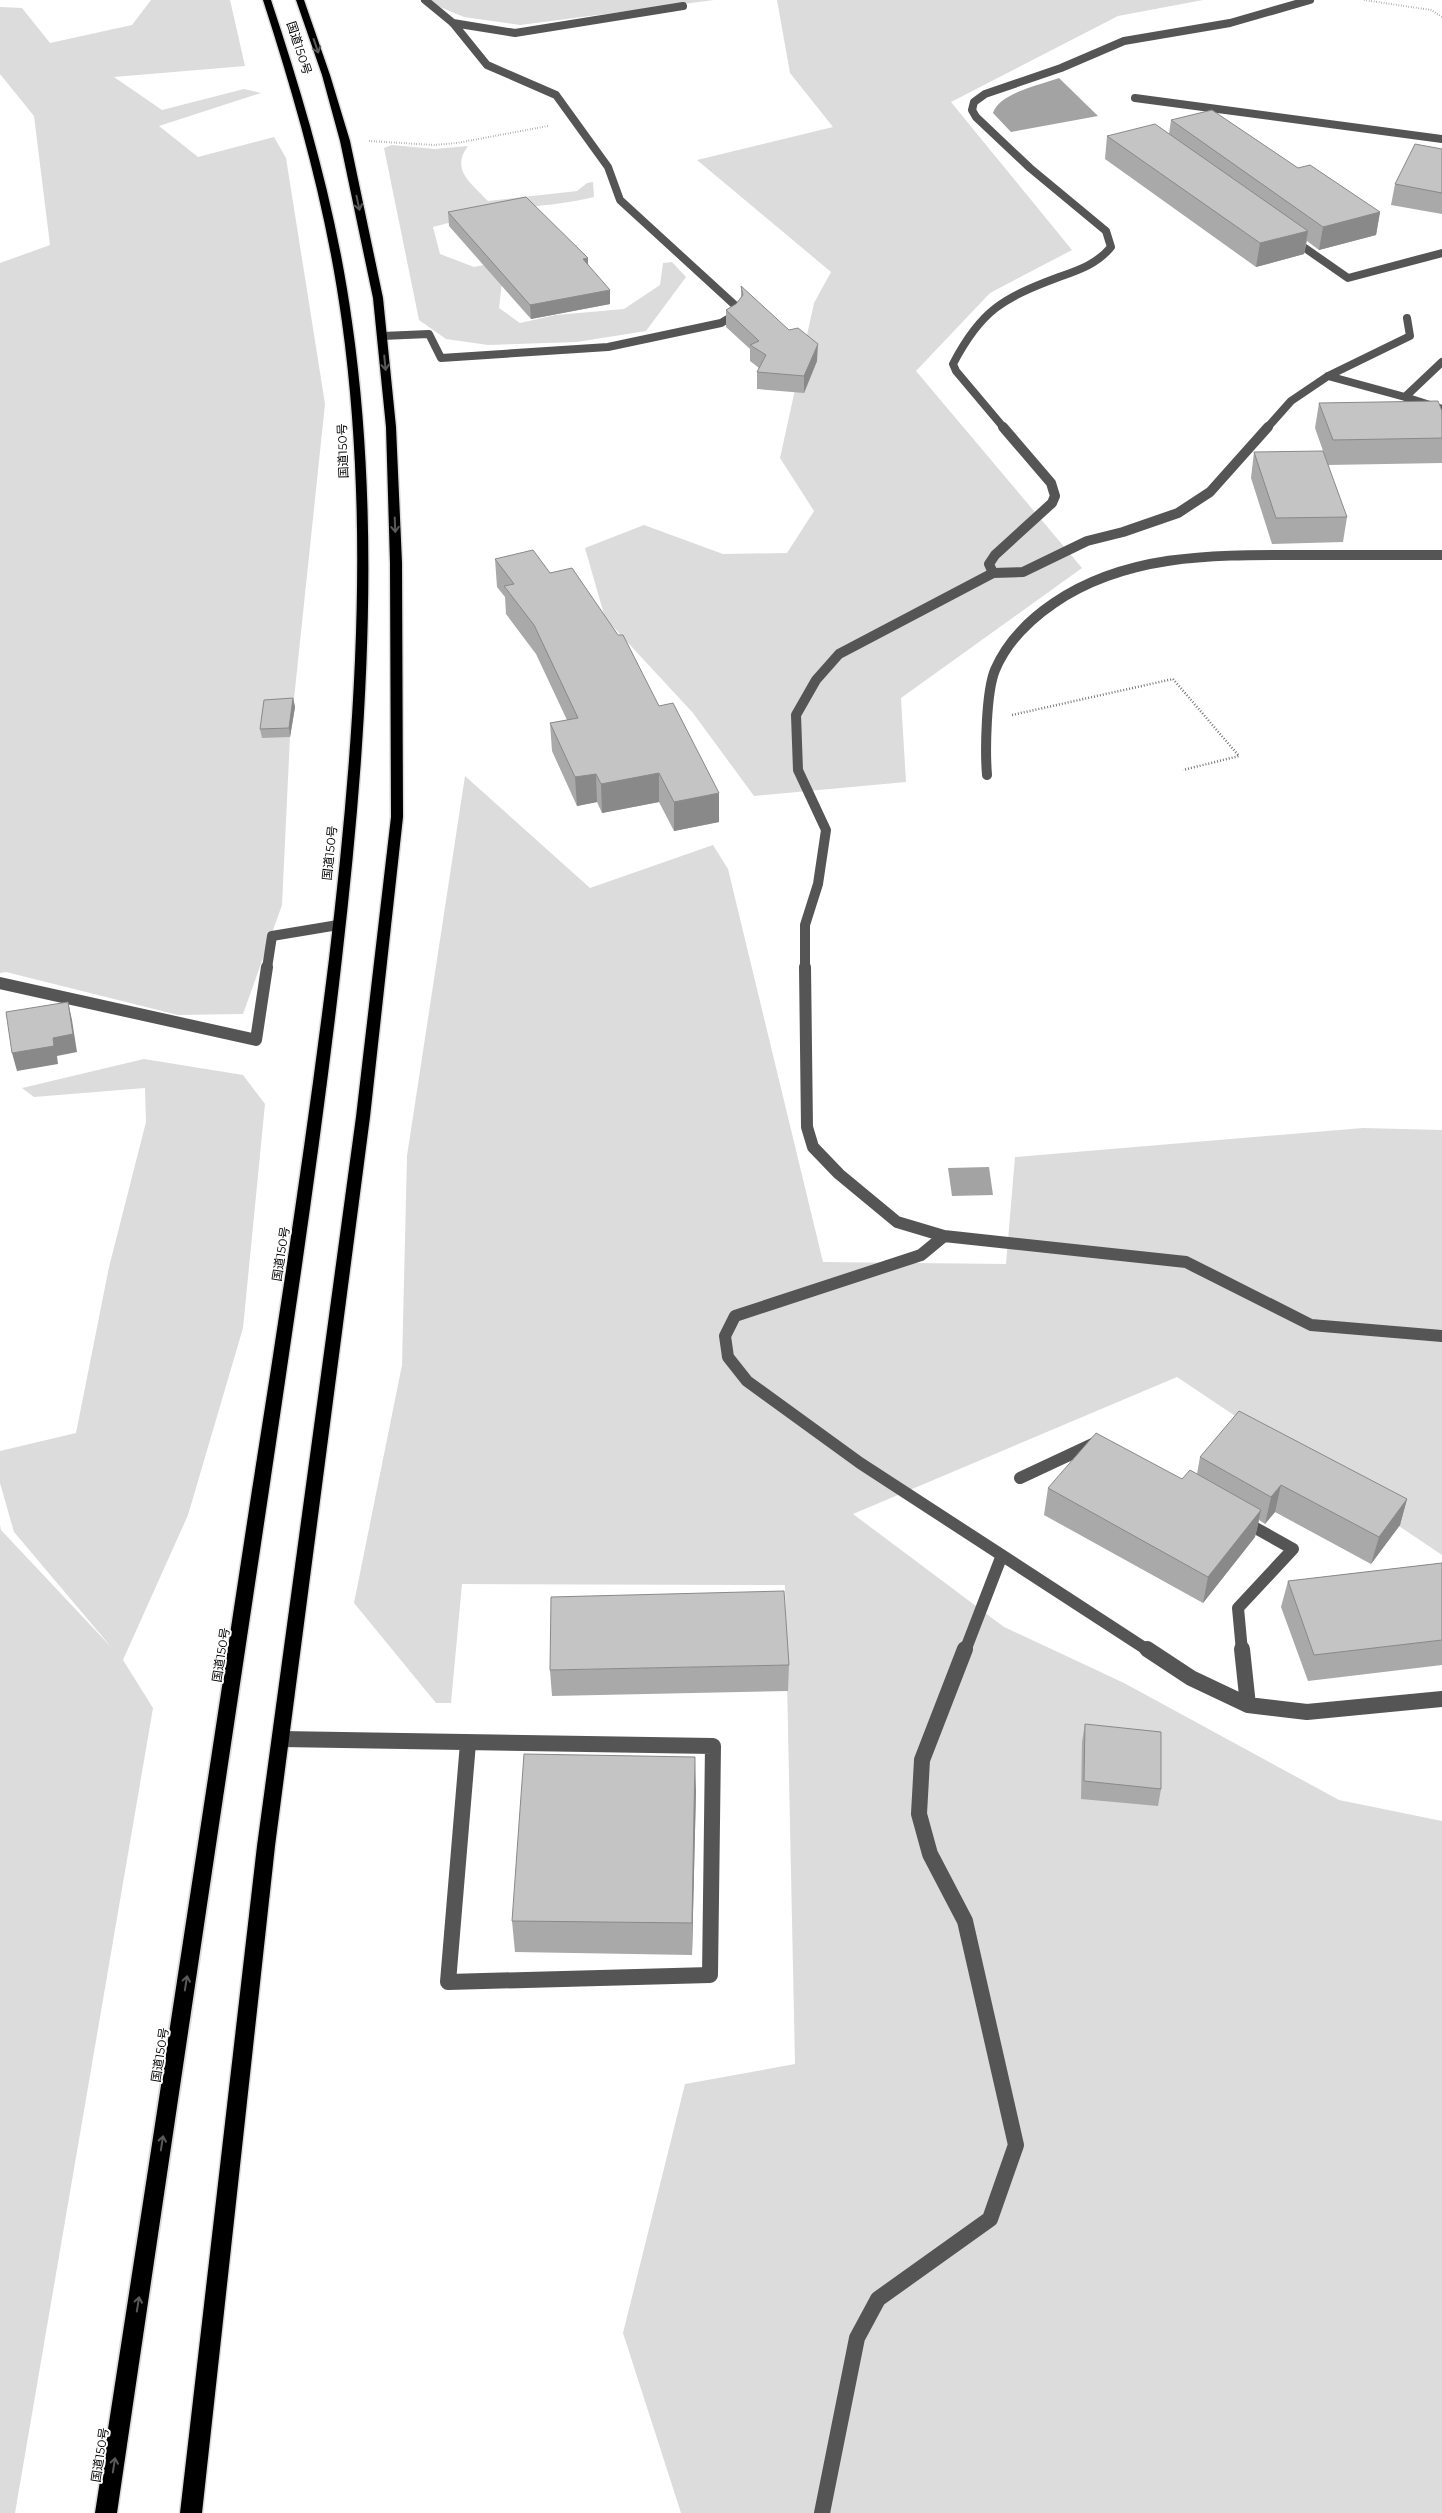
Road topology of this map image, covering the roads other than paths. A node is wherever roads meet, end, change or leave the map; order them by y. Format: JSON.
{"nodes":[{"id":1,"x":267,"y":0,"type":"edge"},
{"id":2,"x":300,"y":0,"type":"edge"},
{"id":3,"x":425,"y":0,"type":"edge"},
{"id":4,"x":1310,"y":0,"type":"edge"},
{"id":5,"x":683,"y":6,"type":"dead end"},
{"id":6,"x":453,"y":23,"type":"junction"},
{"id":7,"x":1135,"y":98,"type":"dead end"},
{"id":8,"x":1442,"y":139,"type":"edge"},
{"id":9,"x":1284,"y":233,"type":"edge"},
{"id":10,"x":1442,"y":253,"type":"edge"},
{"id":11,"x":1407,"y":318,"type":"dead end"},
{"id":12,"x":382,"y":336,"type":"junction"},
{"id":13,"x":1442,"y":362,"type":"edge"},
{"id":14,"x":1328,"y":376,"type":"junction"},
{"id":15,"x":1405,"y":397,"type":"junction"},
{"id":16,"x":1442,"y":409,"type":"edge"},
{"id":17,"x":1442,"y":555,"type":"edge"},
{"id":18,"x":993,"y":573,"type":"junction"},
{"id":19,"x":988,"y":775,"type":"dead end"},
{"id":20,"x":338,"y":926,"type":"junction"},
{"id":21,"x":0,"y":983,"type":"edge"},
{"id":22,"x":944,"y":1236,"type":"junction"},
{"id":23,"x":1442,"y":1336,"type":"edge"},
{"id":24,"x":1111,"y":1445,"type":"edge"},
{"id":25,"x":1020,"y":1478,"type":"dead end"},
{"id":26,"x":1232,"y":1514,"type":"edge"},
{"id":27,"x":1002,"y":1556,"type":"junction"},
{"id":28,"x":1442,"y":1699,"type":"edge"},
{"id":29,"x":1248,"y":1705,"type":"junction"},
{"id":30,"x":281,"y":1739,"type":"junction"},
{"id":31,"x":468,"y":1743,"type":"junction"},
{"id":32,"x":106,"y":2513,"type":"edge"},
{"id":33,"x":191,"y":2513,"type":"edge"},
{"id":34,"x":822,"y":2513,"type":"edge"}],
"edges":[{"from":1,"to":20,"type":"highway","name":"国道150号"},
{"from":2,"to":12,"type":"highway","name":"国道150号","one_way":true},
{"from":3,"to":6,"type":"street"},
{"from":4,"to":18,"type":"street"},
{"from":5,"to":6,"type":"street"},
{"from":6,"to":12,"type":"street"},
{"from":7,"to":8,"type":"street"},
{"from":9,"to":10,"type":"street"},
{"from":11,"to":14,"type":"street"},
{"from":12,"to":30,"type":"highway","name":"国道150号","one_way":true},
{"from":13,"to":15,"type":"street"},
{"from":14,"to":15,"type":"street"},
{"from":14,"to":18,"type":"street"},
{"from":15,"to":16,"type":"street"},
{"from":17,"to":19,"type":"street"},
{"from":18,"to":22,"type":"street"},
{"from":20,"to":21,"type":"street"},
{"from":32,"to":20,"type":"highway","name":"国道150号","one_way":true},
{"from":22,"to":23,"type":"street"},
{"from":22,"to":27,"type":"street"},
{"from":24,"to":25,"type":"street"},
{"from":26,"to":29,"type":"street"},
{"from":27,"to":29,"type":"street"},
{"from":27,"to":34,"type":"street"},
{"from":28,"to":29,"type":"street"},
{"from":30,"to":31,"type":"street"},
{"from":30,"to":33,"type":"highway","name":"国道150号"},
{"from":31,"to":31,"type":"street"}]}
